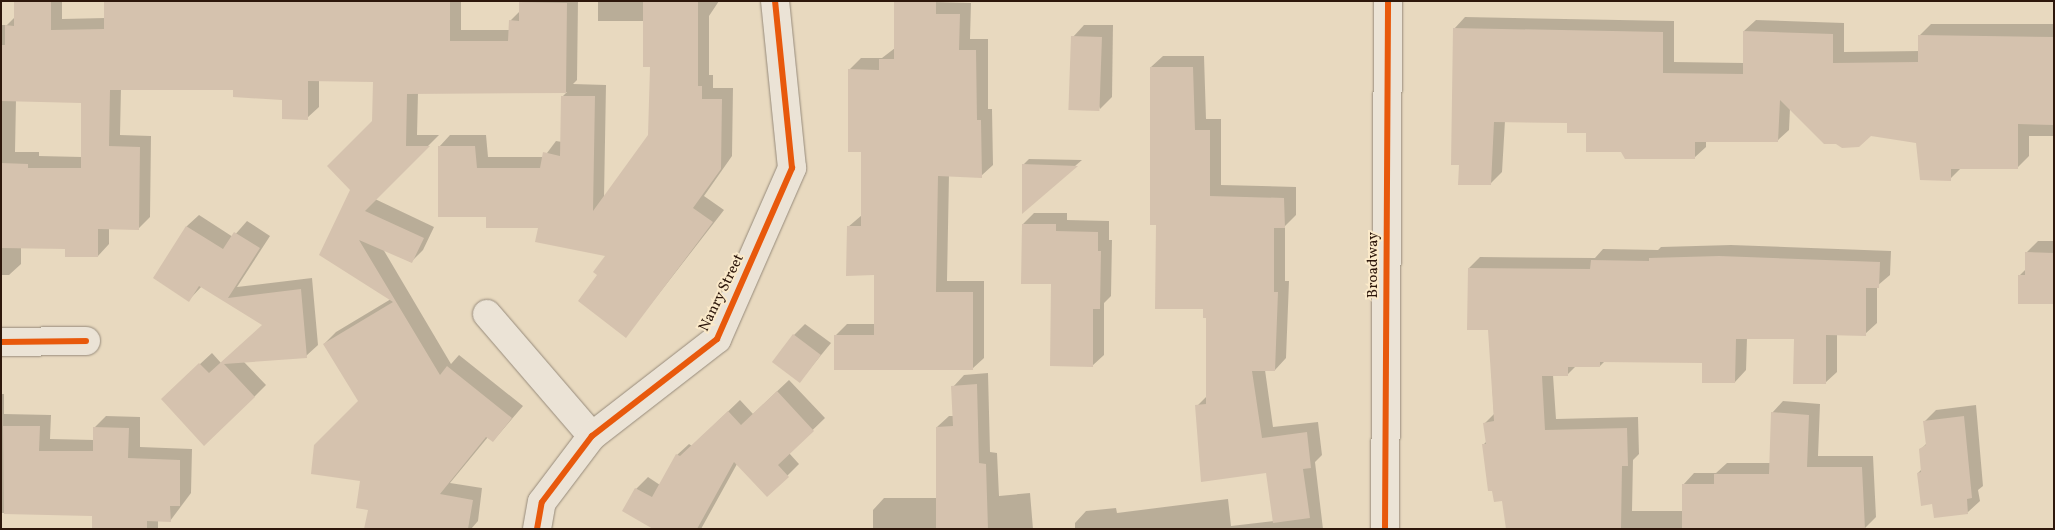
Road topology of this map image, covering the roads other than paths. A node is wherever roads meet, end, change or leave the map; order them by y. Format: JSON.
{"nodes":[{"id":1,"x":775,"y":1,"type":"edge"},
{"id":2,"x":1388,"y":1,"type":"edge"},
{"id":3,"x":487,"y":314,"type":"dead end"},
{"id":4,"x":1,"y":342,"type":"edge"},
{"id":5,"x":86,"y":342,"type":"dead end"},
{"id":6,"x":592,"y":436,"type":"junction"},
{"id":7,"x":537,"y":529,"type":"edge"},
{"id":8,"x":1386,"y":529,"type":"edge"}],
"edges":[{"from":1,"to":6,"type":"street","name":"Nanry Street"},
{"from":2,"to":8,"type":"street","name":"Broadway"},
{"from":3,"to":6,"type":"street"},
{"from":4,"to":5,"type":"street"},
{"from":6,"to":7,"type":"street","name":"Nanry Street"}]}
